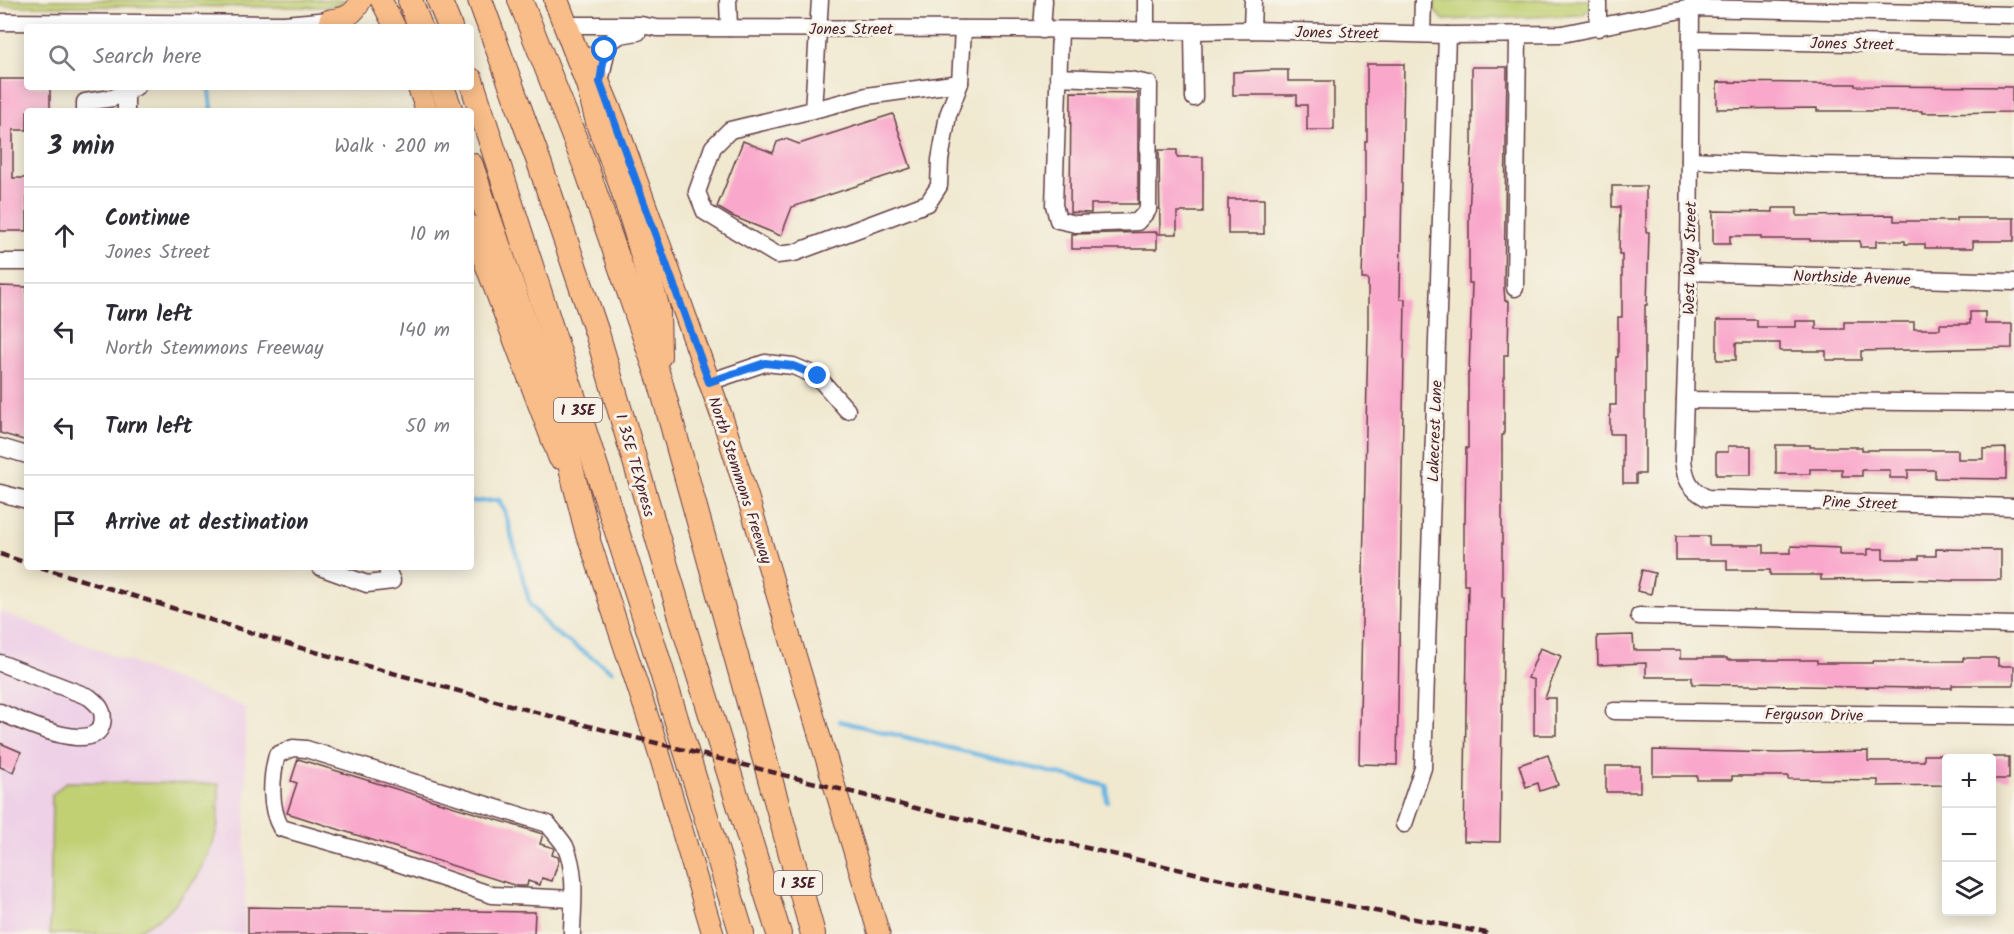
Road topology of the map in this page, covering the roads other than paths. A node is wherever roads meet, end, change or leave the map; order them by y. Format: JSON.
{"nodes":[{"id":1,"x":361,"y":0,"type":"edge"},
{"id":2,"x":381,"y":0,"type":"edge"},
{"id":3,"x":410,"y":0,"type":"edge"},
{"id":4,"x":439,"y":0,"type":"edge"},
{"id":5,"x":480,"y":0,"type":"edge"},
{"id":6,"x":520,"y":0,"type":"edge"},
{"id":7,"x":556,"y":0,"type":"edge"},
{"id":8,"x":565,"y":0,"type":"edge"},
{"id":9,"x":728,"y":0,"type":"edge"},
{"id":10,"x":820,"y":0,"type":"edge"},
{"id":11,"x":1044,"y":0,"type":"edge"},
{"id":12,"x":1146,"y":0,"type":"edge"},
{"id":13,"x":1253,"y":0,"type":"edge"},
{"id":14,"x":1423,"y":0,"type":"edge"},
{"id":15,"x":1599,"y":0,"type":"edge"},
{"id":16,"x":1864,"y":6,"type":"edge"},
{"id":17,"x":1691,"y":8,"type":"junction"},
{"id":18,"x":2014,"y":15,"type":"edge"},
{"id":19,"x":330,"y":20,"type":"joint"},
{"id":20,"x":0,"y":22,"type":"edge"},
{"id":21,"x":93,"y":24,"type":"edge"},
{"id":22,"x":298,"y":24,"type":"edge"},
{"id":23,"x":393,"y":24,"type":"edge"},
{"id":24,"x":419,"y":24,"type":"edge"},
{"id":25,"x":449,"y":24,"type":"edge"},
{"id":26,"x":576,"y":25,"type":"junction"},
{"id":27,"x":657,"y":28,"type":"junction"},
{"id":28,"x":729,"y":28,"type":"junction"},
{"id":29,"x":819,"y":28,"type":"junction"},
{"id":30,"x":1599,"y":28,"type":"junction"},
{"id":31,"x":963,"y":29,"type":"junction"},
{"id":32,"x":1042,"y":30,"type":"junction"},
{"id":33,"x":1060,"y":30,"type":"junction"},
{"id":34,"x":1252,"y":30,"type":"junction"},
{"id":35,"x":1146,"y":31,"type":"junction"},
{"id":36,"x":1194,"y":31,"type":"junction"},
{"id":37,"x":1422,"y":34,"type":"junction"},
{"id":38,"x":1518,"y":34,"type":"junction"},
{"id":39,"x":1447,"y":35,"type":"junction"},
{"id":40,"x":1691,"y":40,"type":"junction"},
{"id":41,"x":2014,"y":46,"type":"edge"},
{"id":42,"x":1058,"y":77,"type":"junction"},
{"id":43,"x":600,"y":82,"type":"junction"},
{"id":44,"x":960,"y":83,"type":"junction"},
{"id":45,"x":474,"y":89,"type":"edge"},
{"id":46,"x":131,"y":90,"type":"edge"},
{"id":47,"x":419,"y":90,"type":"edge"},
{"id":48,"x":443,"y":90,"type":"edge"},
{"id":49,"x":1194,"y":98,"type":"dead end"},
{"id":50,"x":85,"y":108,"type":"edge"},
{"id":51,"x":127,"y":108,"type":"edge"},
{"id":52,"x":426,"y":108,"type":"edge"},
{"id":53,"x":450,"y":108,"type":"edge"},
{"id":54,"x":813,"y":110,"type":"junction"},
{"id":55,"x":1690,"y":160,"type":"junction"},
{"id":56,"x":2014,"y":168,"type":"edge"},
{"id":57,"x":474,"y":174,"type":"edge"},
{"id":58,"x":474,"y":234,"type":"edge"},
{"id":59,"x":0,"y":262,"type":"edge"},
{"id":60,"x":24,"y":262,"type":"edge"},
{"id":61,"x":1689,"y":272,"type":"junction"},
{"id":62,"x":2014,"y":282,"type":"edge"},
{"id":63,"x":1515,"y":288,"type":"dead end"},
{"id":64,"x":660,"y":381,"type":"junction"},
{"id":65,"x":709,"y":382,"type":"junction"},
{"id":66,"x":1685,"y":400,"type":"junction"},
{"id":67,"x":2014,"y":403,"type":"edge"},
{"id":68,"x":847,"y":410,"type":"dead end"},
{"id":69,"x":0,"y":447,"type":"edge"},
{"id":70,"x":24,"y":454,"type":"edge"},
{"id":71,"x":0,"y":492,"type":"edge"},
{"id":72,"x":1707,"y":498,"type":"joint"},
{"id":73,"x":24,"y":500,"type":"edge"},
{"id":74,"x":2014,"y":507,"type":"edge"},
{"id":75,"x":588,"y":535,"type":"junction"},
{"id":76,"x":328,"y":570,"type":"edge"},
{"id":77,"x":387,"y":570,"type":"edge"},
{"id":78,"x":1639,"y":616,"type":"dead end"},
{"id":79,"x":2014,"y":625,"type":"edge"},
{"id":80,"x":0,"y":663,"type":"edge"},
{"id":81,"x":1614,"y":711,"type":"dead end"},
{"id":82,"x":0,"y":712,"type":"edge"},
{"id":83,"x":2014,"y":717,"type":"edge"},
{"id":84,"x":1404,"y":824,"type":"dead end"},
{"id":85,"x":573,"y":899,"type":"junction"},
{"id":86,"x":572,"y":934,"type":"edge"},
{"id":87,"x":713,"y":934,"type":"edge"},
{"id":88,"x":742,"y":934,"type":"edge"},
{"id":89,"x":779,"y":934,"type":"edge"},
{"id":90,"x":813,"y":934,"type":"edge"},
{"id":91,"x":879,"y":934,"type":"edge"}],
"edges":[{"from":1,"to":19,"type":"main road"},
{"from":2,"to":23,"type":"main road"},
{"from":3,"to":24,"type":"highway"},
{"from":4,"to":25,"type":"highway"},
{"from":5,"to":89,"type":"highway","name":"I 35E TEXpress"},
{"from":6,"to":64,"type":"highway","number":"I 35E"},
{"from":7,"to":64,"type":"highway"},
{"from":8,"to":26,"type":"main road","name":"North Stemmons Freeway"},
{"from":9,"to":28,"type":"street"},
{"from":10,"to":29,"type":"street"},
{"from":11,"to":32,"type":"street"},
{"from":12,"to":35,"type":"street"},
{"from":13,"to":34,"type":"street"},
{"from":14,"to":37,"type":"street"},
{"from":15,"to":30,"type":"street"},
{"from":16,"to":17,"type":"street","name":"Jones Street"},
{"from":16,"to":18,"type":"street","name":"Jones Street"},
{"from":17,"to":30,"type":"street","name":"Jones Street"},
{"from":17,"to":40,"type":"street","name":"West Way Street"},
{"from":19,"to":22,"type":"street"},
{"from":20,"to":21,"type":"street"},
{"from":26,"to":27,"type":"street","name":"Jones Street"},
{"from":26,"to":43,"type":"main road","name":"North Stemmons Freeway"},
{"from":27,"to":28,"type":"street","name":"Jones Street"},
{"from":27,"to":43,"type":"street","name":"Jones Street"},
{"from":28,"to":29,"type":"street","name":"Jones Street"},
{"from":29,"to":31,"type":"street","name":"Jones Street"},
{"from":29,"to":54,"type":"street"},
{"from":30,"to":38,"type":"street","name":"Jones Street"},
{"from":31,"to":32,"type":"street","name":"Jones Street"},
{"from":31,"to":44,"type":"street"},
{"from":32,"to":33,"type":"street","name":"Jones Street"},
{"from":33,"to":35,"type":"street","name":"Jones Street"},
{"from":33,"to":42,"type":"street"},
{"from":34,"to":36,"type":"street","name":"Jones Street"},
{"from":34,"to":37,"type":"street","name":"Jones Street"},
{"from":35,"to":36,"type":"street","name":"Jones Street"},
{"from":36,"to":49,"type":"street"},
{"from":37,"to":39,"type":"street","name":"Jones Street"},
{"from":38,"to":39,"type":"street","name":"Jones Street"},
{"from":38,"to":63,"type":"street"},
{"from":39,"to":84,"type":"street","name":"Lakecrest Lane"},
{"from":40,"to":41,"type":"street","name":"Jones Street"},
{"from":40,"to":55,"type":"street","name":"West Way Street"},
{"from":42,"to":42,"type":"street"},
{"from":43,"to":65,"type":"main road","name":"North Stemmons Freeway"},
{"from":44,"to":54,"type":"street"},
{"from":44,"to":54,"type":"street"},
{"from":45,"to":88,"type":"highway","number":"I 35E"},
{"from":46,"to":50,"type":"street"},
{"from":46,"to":51,"type":"street"},
{"from":47,"to":52,"type":"main road"},
{"from":48,"to":53,"type":"highway"},
{"from":55,"to":56,"type":"street"},
{"from":55,"to":61,"type":"street","name":"West Way Street"},
{"from":57,"to":75,"type":"highway"},
{"from":58,"to":75,"type":"main road"},
{"from":59,"to":60,"type":"street"},
{"from":61,"to":62,"type":"street","name":"Northside Avenue"},
{"from":61,"to":66,"type":"street","name":"West Way Street"},
{"from":64,"to":90,"type":"highway","number":"I 35E"},
{"from":65,"to":68,"type":"street"},
{"from":65,"to":91,"type":"main road","name":"North Stemmons Freeway"},
{"from":66,"to":67,"type":"street"},
{"from":66,"to":72,"type":"street","name":"West Way Street"},
{"from":69,"to":70,"type":"street"},
{"from":71,"to":73,"type":"street"},
{"from":72,"to":74,"type":"street","name":"Pine Street"},
{"from":75,"to":87,"type":"main road"},
{"from":76,"to":77,"type":"street"},
{"from":78,"to":79,"type":"street"},
{"from":80,"to":82,"type":"street"},
{"from":81,"to":83,"type":"street","name":"Ferguson Drive"},
{"from":85,"to":85,"type":"street"},
{"from":85,"to":86,"type":"street"}]}
